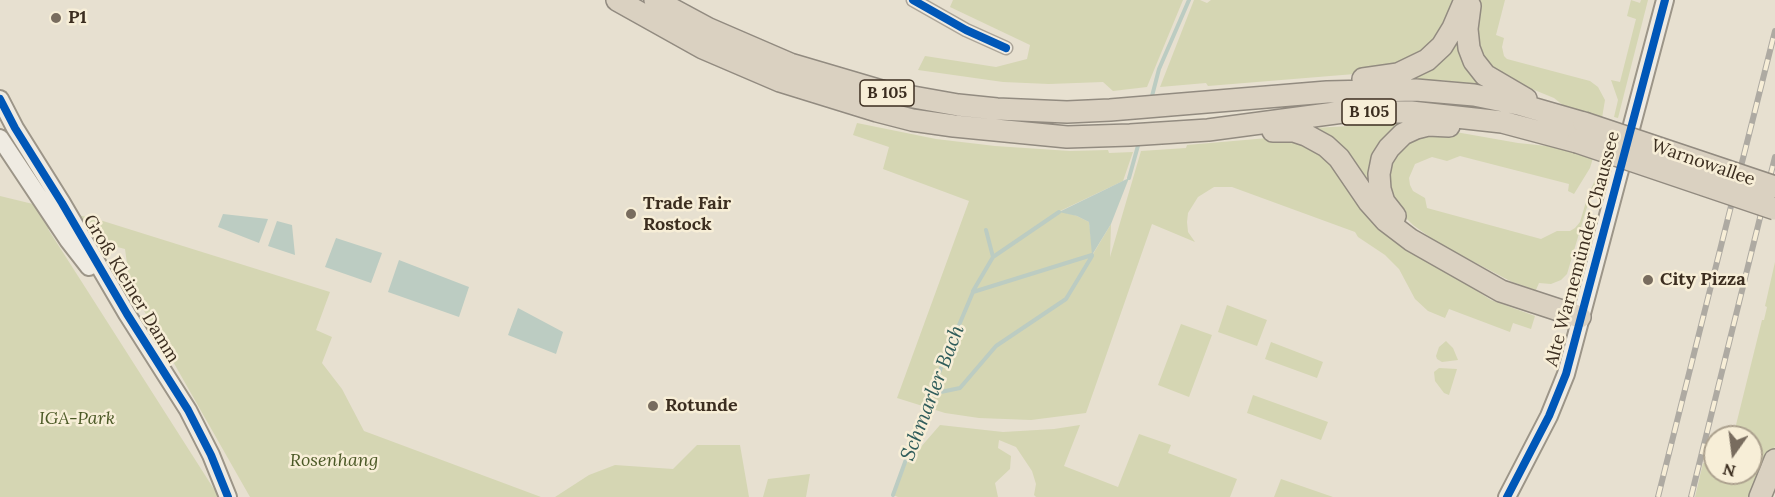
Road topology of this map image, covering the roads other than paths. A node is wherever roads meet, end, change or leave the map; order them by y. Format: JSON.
{"nodes":[{"id":1,"x":617,"y":0,"type":"edge"},
{"id":2,"x":655,"y":0,"type":"edge"},
{"id":3,"x":913,"y":0,"type":"edge"},
{"id":4,"x":1465,"y":0,"type":"edge"},
{"id":5,"x":1471,"y":0,"type":"edge"},
{"id":6,"x":1665,"y":0,"type":"edge"},
{"id":7,"x":1006,"y":48,"type":"dead end"},
{"id":8,"x":1327,"y":92,"type":"junction"},
{"id":9,"x":0,"y":99,"type":"edge"},
{"id":10,"x":1562,"y":115,"type":"junction"},
{"id":11,"x":1530,"y":129,"type":"junction"},
{"id":12,"x":1208,"y":130,"type":"junction"},
{"id":13,"x":1580,"y":132,"type":"junction"},
{"id":14,"x":0,"y":138,"type":"edge"},
{"id":15,"x":1775,"y":188,"type":"edge"},
{"id":16,"x":1775,"y":209,"type":"edge"},
{"id":17,"x":1428,"y":248,"type":"junction"},
{"id":18,"x":127,"y":315,"type":"junction"},
{"id":19,"x":1580,"y":317,"type":"junction"},
{"id":20,"x":1775,"y":460,"type":"edge"},
{"id":21,"x":1775,"y":480,"type":"edge"},
{"id":22,"x":228,"y":497,"type":"edge"},
{"id":23,"x":1507,"y":497,"type":"edge"},
{"id":24,"x":1760,"y":497,"type":"edge"},
{"id":25,"x":1768,"y":497,"type":"edge"}],
"edges":[{"from":1,"to":12,"type":"highway","number":"B 105"},
{"from":2,"to":8,"type":"highway","number":"B 105"},
{"from":3,"to":7,"type":"street"},
{"from":4,"to":8,"type":"highway"},
{"from":5,"to":10,"type":"highway"},
{"from":6,"to":19,"type":"street","name":"Alte Warnemünder Chaussee"},
{"from":8,"to":10,"type":"highway","number":"B 105"},
{"from":9,"to":18,"type":"street","name":"Groß Kleiner Damm"},
{"from":10,"to":13,"type":"highway","name":"Warnowallee","number":"B 105"},
{"from":11,"to":12,"type":"highway","number":"B 105"},
{"from":11,"to":13,"type":"highway","number":"B 105"},
{"from":11,"to":17,"type":"highway"},
{"from":12,"to":17,"type":"highway"},
{"from":13,"to":15,"type":"highway","name":"Warnowallee","number":"B 105","bridge":true},
{"from":13,"to":16,"type":"highway","name":"Warnowallee","number":"B 105","bridge":true},
{"from":14,"to":18,"type":"street","name":"Groß Kleiner Damm"},
{"from":17,"to":19,"type":"highway"},
{"from":18,"to":22,"type":"street","name":"Groß Kleiner Damm"},
{"from":19,"to":23,"type":"street","name":"Alte Warnemünder Chaussee"},
{"from":20,"to":24,"type":"highway"},
{"from":21,"to":25,"type":"highway"}]}
